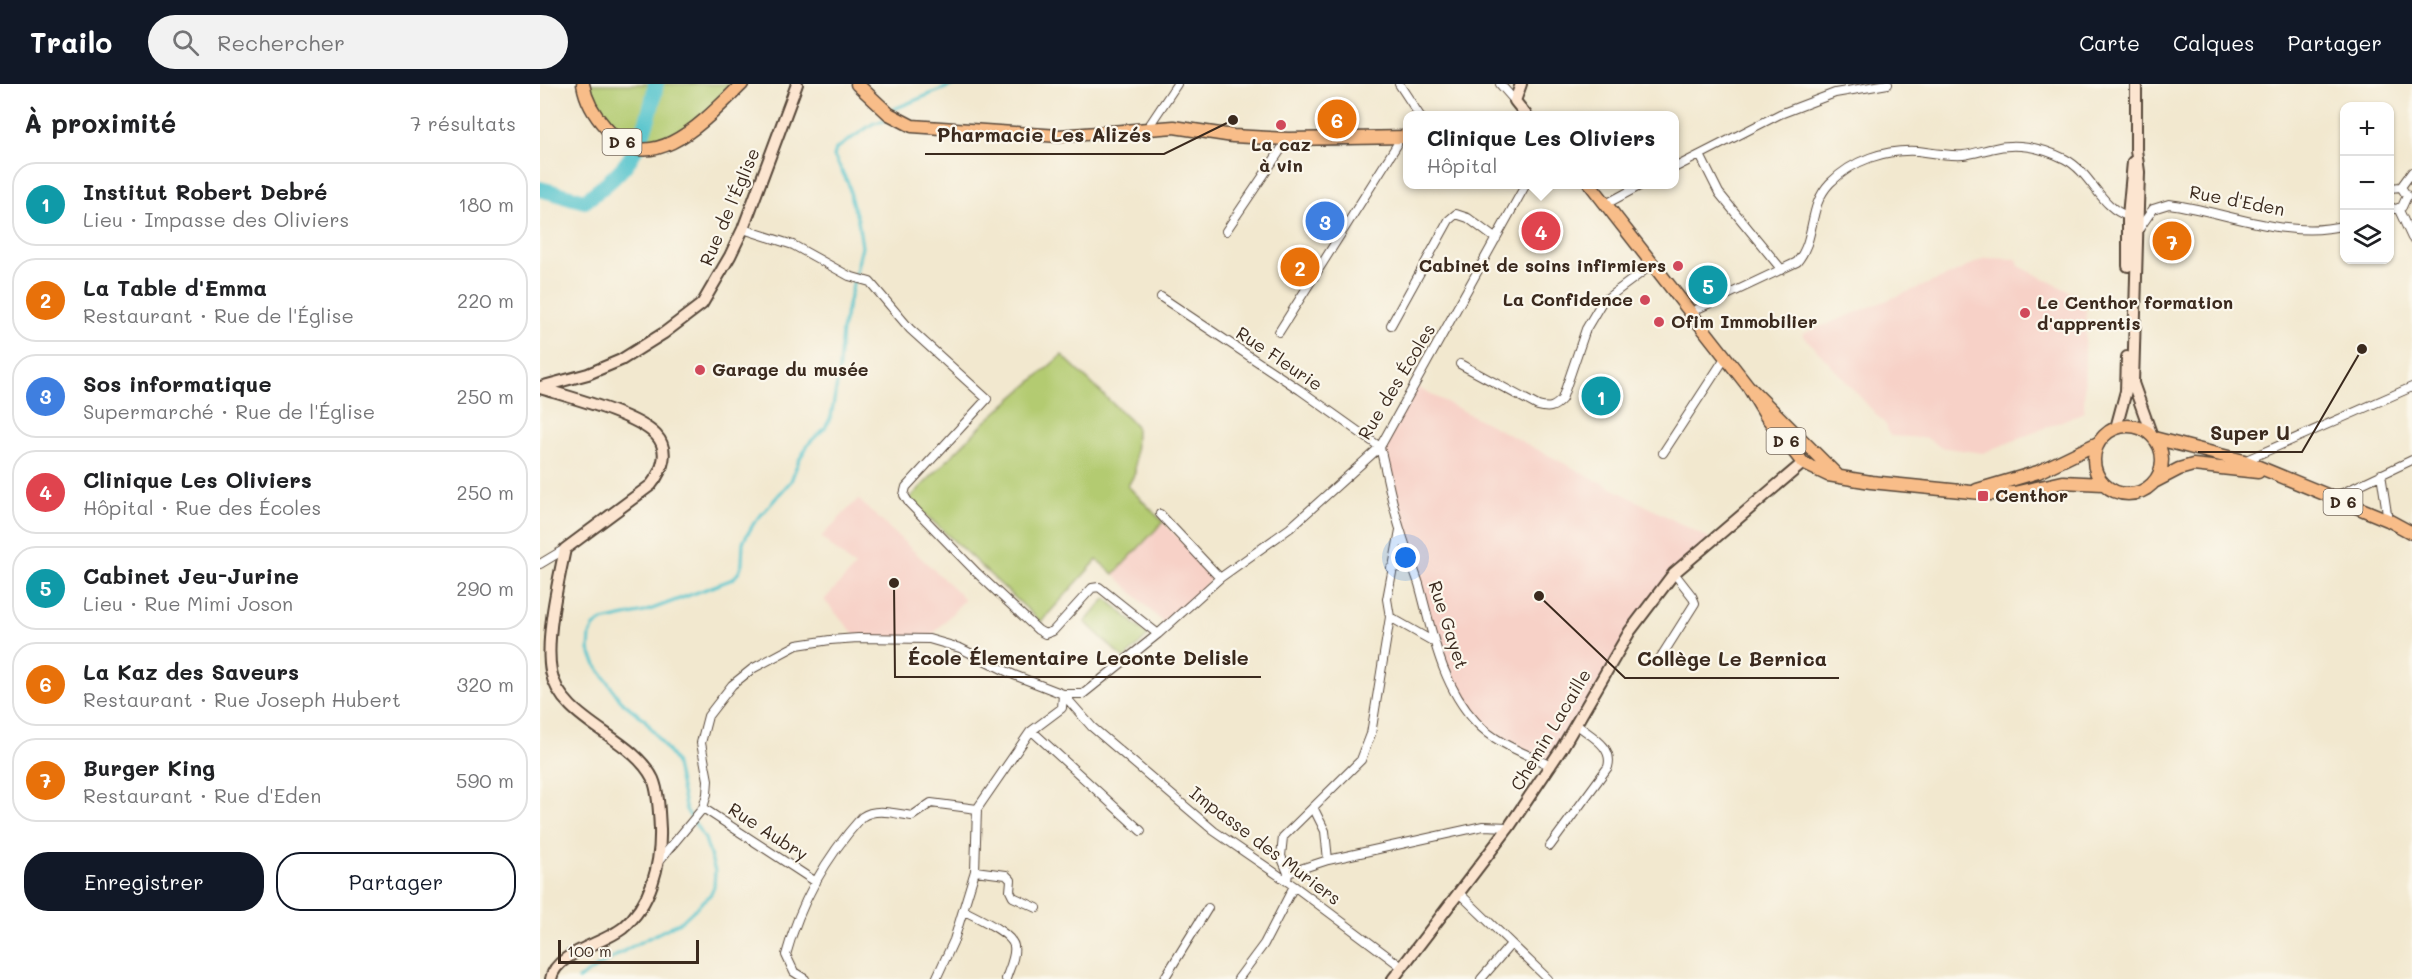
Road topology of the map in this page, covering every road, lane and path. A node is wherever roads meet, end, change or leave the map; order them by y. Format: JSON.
{"nodes":[{"id":1,"x":583,"y":84,"type":"edge"},
{"id":2,"x":742,"y":84,"type":"edge"},
{"id":3,"x":798,"y":84,"type":"edge"},
{"id":4,"x":858,"y":84,"type":"edge"},
{"id":5,"x":1177,"y":84,"type":"edge"},
{"id":6,"x":1399,"y":84,"type":"edge"},
{"id":7,"x":1500,"y":84,"type":"edge"},
{"id":8,"x":1521,"y":84,"type":"edge"},
{"id":9,"x":1888,"y":84,"type":"edge"},
{"id":10,"x":2136,"y":84,"type":"edge"},
{"id":11,"x":732,"y":89,"type":"edge"},
{"id":12,"x":1515,"y":101,"type":"junction"},
{"id":13,"x":1417,"y":111,"type":"edge"},
{"id":14,"x":1523,"y":111,"type":"edge"},
{"id":15,"x":1147,"y":129,"type":"junction"},
{"id":16,"x":1403,"y":137,"type":"edge"},
{"id":17,"x":1288,"y":139,"type":"junction"},
{"id":18,"x":2136,"y":150,"type":"junction"},
{"id":19,"x":1700,"y":155,"type":"junction"},
{"id":20,"x":1679,"y":166,"type":"edge"},
{"id":21,"x":2412,"y":172,"type":"edge"},
{"id":22,"x":2401,"y":187,"type":"junction"},
{"id":23,"x":2394,"y":188,"type":"edge"},
{"id":24,"x":1523,"y":189,"type":"edge"},
{"id":25,"x":1594,"y":189,"type":"edge"},
{"id":26,"x":1634,"y":189,"type":"edge"},
{"id":27,"x":1606,"y":204,"type":"junction"},
{"id":28,"x":2394,"y":208,"type":"edge"},
{"id":29,"x":2128,"y":216,"type":"junction"},
{"id":30,"x":2340,"y":226,"type":"edge"},
{"id":31,"x":743,"y":229,"type":"junction"},
{"id":32,"x":1226,"y":231,"type":"dead end"},
{"id":33,"x":2136,"y":233,"type":"junction"},
{"id":34,"x":2412,"y":238,"type":"edge"},
{"id":35,"x":1496,"y":239,"type":"junction"},
{"id":36,"x":2135,"y":255,"type":"junction"},
{"id":37,"x":1653,"y":264,"type":"junction"},
{"id":38,"x":1782,"y":270,"type":"junction"},
{"id":39,"x":1161,"y":297,"type":"dead end"},
{"id":40,"x":1691,"y":312,"type":"junction"},
{"id":41,"x":1391,"y":325,"type":"dead end"},
{"id":42,"x":1279,"y":332,"type":"dead end"},
{"id":43,"x":1725,"y":358,"type":"junction"},
{"id":44,"x":1460,"y":364,"type":"dead end"},
{"id":45,"x":1748,"y":386,"type":"junction"},
{"id":46,"x":540,"y":387,"type":"edge"},
{"id":47,"x":2412,"y":387,"type":"edge"},
{"id":48,"x":2116,"y":428,"type":"junction"},
{"id":49,"x":2153,"y":437,"type":"junction"},
{"id":50,"x":2098,"y":443,"type":"junction"},
{"id":51,"x":1380,"y":447,"type":"junction"},
{"id":52,"x":1663,"y":453,"type":"dead end"},
{"id":53,"x":2412,"y":460,"type":"edge"},
{"id":54,"x":2244,"y":461,"type":"junction"},
{"id":55,"x":1803,"y":463,"type":"junction"},
{"id":56,"x":1829,"y":468,"type":"junction"},
{"id":57,"x":2273,"y":474,"type":"junction"},
{"id":58,"x":2381,"y":474,"type":"junction"},
{"id":59,"x":1840,"y":478,"type":"junction"},
{"id":60,"x":2153,"y":483,"type":"junction"},
{"id":61,"x":2103,"y":484,"type":"junction"},
{"id":62,"x":1970,"y":492,"type":"junction"},
{"id":63,"x":2332,"y":498,"type":"junction"},
{"id":64,"x":1160,"y":514,"type":"dead end"},
{"id":65,"x":2388,"y":520,"type":"junction"},
{"id":66,"x":1400,"y":530,"type":"junction"},
{"id":67,"x":2412,"y":532,"type":"edge"},
{"id":68,"x":565,"y":549,"type":"junction"},
{"id":69,"x":540,"y":564,"type":"edge"},
{"id":70,"x":1413,"y":566,"type":"junction"},
{"id":71,"x":1391,"y":568,"type":"junction"},
{"id":72,"x":1674,"y":573,"type":"junction"},
{"id":73,"x":1220,"y":578,"type":"junction"},
{"id":74,"x":1390,"y":617,"type":"junction"},
{"id":75,"x":1158,"y":634,"type":"junction"},
{"id":76,"x":1434,"y":642,"type":"junction"},
{"id":77,"x":1659,"y":660,"type":"dead end"},
{"id":78,"x":1063,"y":694,"type":"junction"},
{"id":79,"x":1576,"y":724,"type":"junction"},
{"id":80,"x":1032,"y":731,"type":"junction"},
{"id":81,"x":1551,"y":766,"type":"junction"},
{"id":82,"x":1313,"y":807,"type":"junction"},
{"id":83,"x":703,"y":808,"type":"junction"},
{"id":84,"x":977,"y":809,"type":"junction"},
{"id":85,"x":1509,"y":827,"type":"junction"},
{"id":86,"x":1141,"y":831,"type":"dead end"},
{"id":87,"x":1550,"y":846,"type":"dead end"},
{"id":88,"x":1328,"y":860,"type":"junction"},
{"id":89,"x":659,"y":861,"type":"junction"},
{"id":90,"x":975,"y":871,"type":"junction"},
{"id":91,"x":1290,"y":880,"type":"junction"},
{"id":92,"x":816,"y":882,"type":"junction"},
{"id":93,"x":1459,"y":893,"type":"junction"},
{"id":94,"x":1037,"y":908,"type":"dead end"},
{"id":95,"x":1208,"y":908,"type":"dead end"},
{"id":96,"x":963,"y":910,"type":"junction"},
{"id":97,"x":1511,"y":944,"type":"junction"},
{"id":98,"x":1402,"y":968,"type":"junction"},
{"id":99,"x":551,"y":979,"type":"edge"},
{"id":100,"x":805,"y":979,"type":"edge"},
{"id":101,"x":936,"y":979,"type":"edge"},
{"id":102,"x":1005,"y":979,"type":"edge"},
{"id":103,"x":1164,"y":979,"type":"edge"},
{"id":104,"x":1238,"y":979,"type":"edge"},
{"id":105,"x":1393,"y":979,"type":"edge"},
{"id":106,"x":1481,"y":979,"type":"edge"},
{"id":107,"x":1548,"y":979,"type":"edge"}],
"edges":[{"from":1,"to":11,"type":"main road","number":"D 6"},
{"from":2,"to":11,"type":"main road","number":"D 6"},
{"from":3,"to":31,"type":"street","name":"Rue de l'Église"},
{"from":4,"to":15,"type":"main road"},
{"from":5,"to":15,"type":"street"},
{"from":6,"to":13,"type":"street"},
{"from":7,"to":12,"type":"street"},
{"from":8,"to":12,"type":"street"},
{"from":9,"to":19,"type":"street"},
{"from":10,"to":18,"type":"street"},
{"from":12,"to":14,"type":"street"},
{"from":15,"to":17,"type":"main road"},
{"from":16,"to":17,"type":"main road"},
{"from":16,"to":42,"type":"street"},
{"from":17,"to":32,"type":"street"},
{"from":18,"to":29,"type":"street"},
{"from":18,"to":33,"type":"street"},
{"from":19,"to":20,"type":"street"},
{"from":19,"to":38,"type":"street"},
{"from":21,"to":22,"type":"street"},
{"from":22,"to":23,"type":"street"},
{"from":22,"to":28,"type":"street"},
{"from":24,"to":35,"type":"street","name":"Rue des Écoles"},
{"from":25,"to":27,"type":"main road","number":"D 6"},
{"from":26,"to":27,"type":"street"},
{"from":27,"to":37,"type":"main road","number":"D 6"},
{"from":28,"to":34,"type":"street"},
{"from":29,"to":36,"type":"street"},
{"from":29,"to":38,"type":"street"},
{"from":29,"to":48,"type":"street"},
{"from":30,"to":33,"type":"street","name":"Rue d'Eden"},
{"from":31,"to":46,"type":"street","name":"Rue de l'Église"},
{"from":31,"to":75,"type":"street"},
{"from":33,"to":36,"type":"street"},
{"from":35,"to":41,"type":"street"},
{"from":35,"to":51,"type":"street","name":"Rue des Écoles"},
{"from":36,"to":49,"type":"street"},
{"from":37,"to":40,"type":"main road","number":"D 6"},
{"from":37,"to":44,"type":"street"},
{"from":38,"to":40,"type":"street"},
{"from":39,"to":51,"type":"street","name":"Rue Fleurie"},
{"from":40,"to":43,"type":"main road","number":"D 6"},
{"from":43,"to":45,"type":"main road","number":"D 6"},
{"from":43,"to":52,"type":"street"},
{"from":45,"to":55,"type":"main road","number":"D 6"},
{"from":45,"to":56,"type":"main road","number":"D 6"},
{"from":46,"to":68,"type":"street"},
{"from":47,"to":54,"type":"street"},
{"from":48,"to":49,"type":"main road"},
{"from":48,"to":50,"type":"main road"},
{"from":49,"to":54,"type":"main road","number":"D 6"},
{"from":49,"to":60,"type":"main road"},
{"from":50,"to":61,"type":"main road"},
{"from":50,"to":62,"type":"main road","number":"D 6"},
{"from":51,"to":66,"type":"street","name":"Rue Gayet"},
{"from":51,"to":73,"type":"street","name":"Rue des Écoles"},
{"from":53,"to":58,"type":"street"},
{"from":54,"to":57,"type":"main road","number":"D 6"},
{"from":55,"to":56,"type":"main road"},
{"from":55,"to":59,"type":"main road","number":"D 6"},
{"from":55,"to":72,"type":"street","name":"Chemin Lacaille"},
{"from":56,"to":59,"type":"main road","number":"D 6"},
{"from":57,"to":60,"type":"main road","number":"D 6"},
{"from":57,"to":63,"type":"main road","number":"D 6"},
{"from":58,"to":63,"type":"street"},
{"from":58,"to":65,"type":"street"},
{"from":59,"to":62,"type":"main road","number":"D 6"},
{"from":60,"to":61,"type":"main road"},
{"from":61,"to":62,"type":"main road","number":"D 6"},
{"from":63,"to":65,"type":"main road","number":"D 6"},
{"from":64,"to":73,"type":"street"},
{"from":65,"to":67,"type":"main road","number":"D 6"},
{"from":66,"to":70,"type":"street","name":"Rue Gayet"},
{"from":66,"to":71,"type":"street"},
{"from":68,"to":69,"type":"street"},
{"from":68,"to":89,"type":"street"},
{"from":70,"to":71,"type":"street"},
{"from":70,"to":76,"type":"street","name":"Rue Gayet"},
{"from":71,"to":74,"type":"street"},
{"from":72,"to":77,"type":"street"},
{"from":72,"to":79,"type":"street","name":"Chemin Lacaille"},
{"from":73,"to":75,"type":"street","name":"Rue des Écoles"},
{"from":74,"to":76,"type":"street"},
{"from":74,"to":82,"type":"street"},
{"from":75,"to":78,"type":"street","name":"Rue des Écoles"},
{"from":76,"to":81,"type":"street","name":"Rue Gayet"},
{"from":78,"to":80,"type":"street"},
{"from":78,"to":83,"type":"street"},
{"from":78,"to":91,"type":"street","name":"Impasse des Muriers"},
{"from":79,"to":81,"type":"street","name":"Chemin Lacaille"},
{"from":79,"to":87,"type":"street"},
{"from":80,"to":84,"type":"street"},
{"from":80,"to":86,"type":"street"},
{"from":81,"to":85,"type":"street","name":"Chemin Lacaille"},
{"from":82,"to":88,"type":"street"},
{"from":82,"to":91,"type":"street"},
{"from":83,"to":89,"type":"street"},
{"from":83,"to":92,"type":"street","name":"Rue Aubry"},
{"from":84,"to":90,"type":"street"},
{"from":84,"to":92,"type":"street","name":"Rue Aubry"},
{"from":85,"to":88,"type":"street"},
{"from":85,"to":93,"type":"street","name":"Chemin Lacaille"},
{"from":88,"to":91,"type":"street"},
{"from":89,"to":99,"type":"street"},
{"from":90,"to":94,"type":"street"},
{"from":90,"to":96,"type":"street"},
{"from":91,"to":98,"type":"street","name":"Impasse des Muriers"},
{"from":91,"to":104,"type":"street"},
{"from":92,"to":100,"type":"street","name":"Rue Aubry"},
{"from":93,"to":97,"type":"street"},
{"from":93,"to":98,"type":"street","name":"Chemin Lacaille"},
{"from":95,"to":103,"type":"street"},
{"from":96,"to":101,"type":"street"},
{"from":96,"to":102,"type":"street"},
{"from":97,"to":106,"type":"street"},
{"from":97,"to":107,"type":"street"},
{"from":98,"to":105,"type":"street","name":"Chemin Lacaille"}]}
